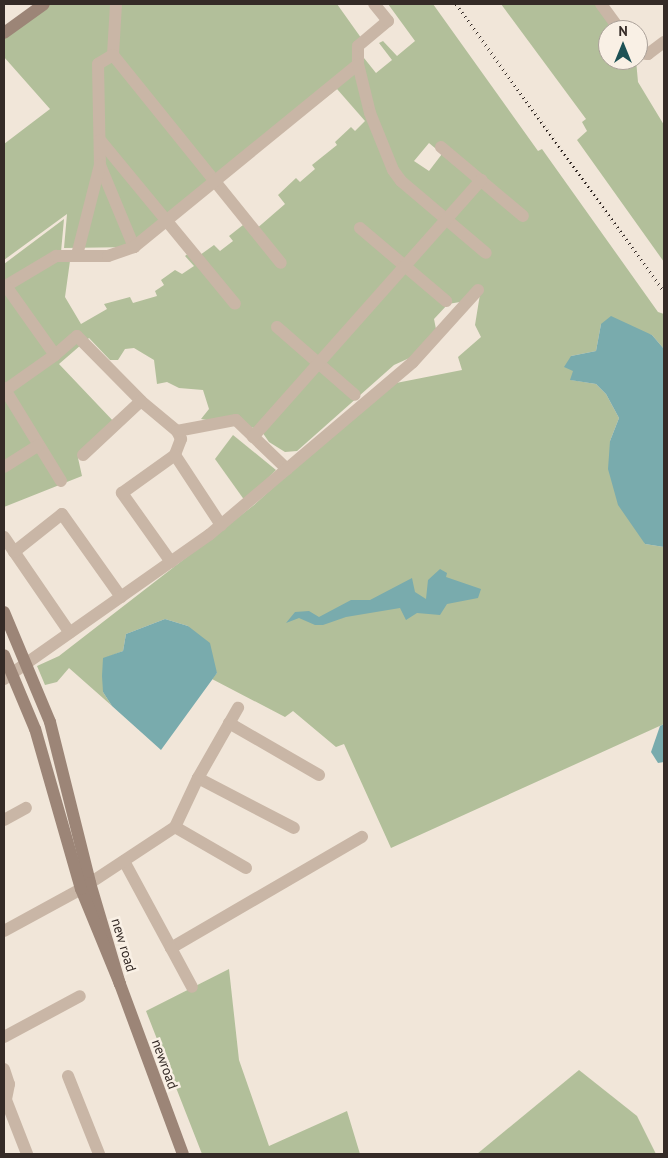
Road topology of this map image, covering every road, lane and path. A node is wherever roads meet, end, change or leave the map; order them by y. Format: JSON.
{"nodes":[{"id":1,"x":44,"y":4,"type":"edge"},
{"id":2,"x":116,"y":4,"type":"edge"},
{"id":3,"x":374,"y":4,"type":"edge"},
{"id":4,"x":601,"y":4,"type":"edge"},
{"id":5,"x":613,"y":20,"type":"edge"},
{"id":6,"x":4,"y":33,"type":"edge"},
{"id":7,"x":664,"y":42,"type":"edge"},
{"id":8,"x":648,"y":54,"type":"edge"},
{"id":9,"x":113,"y":55,"type":"junction"},
{"id":10,"x":358,"y":64,"type":"junction"},
{"id":11,"x":100,"y":140,"type":"junction"},
{"id":12,"x":441,"y":147,"type":"dead end"},
{"id":13,"x":100,"y":165,"type":"junction"},
{"id":14,"x":480,"y":180,"type":"junction"},
{"id":15,"x":216,"y":181,"type":"junction"},
{"id":16,"x":523,"y":216,"type":"dead end"},
{"id":17,"x":446,"y":219,"type":"junction"},
{"id":18,"x":167,"y":222,"type":"junction"},
{"id":19,"x":360,"y":228,"type":"dead end"},
{"id":20,"x":134,"y":247,"type":"junction"},
{"id":21,"x":486,"y":253,"type":"dead end"},
{"id":22,"x":77,"y":255,"type":"junction"},
{"id":23,"x":281,"y":264,"type":"dead end"},
{"id":24,"x":405,"y":266,"type":"junction"},
{"id":25,"x":5,"y":286,"type":"edge"},
{"id":26,"x":478,"y":290,"type":"dead end"},
{"id":27,"x":446,"y":301,"type":"dead end"},
{"id":28,"x":235,"y":304,"type":"dead end"},
{"id":29,"x":278,"y":327,"type":"dead end"},
{"id":30,"x":55,"y":355,"type":"junction"},
{"id":31,"x":319,"y":363,"type":"junction"},
{"id":32,"x":4,"y":390,"type":"edge"},
{"id":33,"x":355,"y":395,"type":"dead end"},
{"id":34,"x":141,"y":401,"type":"junction"},
{"id":35,"x":177,"y":431,"type":"junction"},
{"id":36,"x":253,"y":436,"type":"junction"},
{"id":37,"x":39,"y":445,"type":"junction"},
{"id":38,"x":83,"y":455,"type":"dead end"},
{"id":39,"x":175,"y":455,"type":"junction"},
{"id":40,"x":4,"y":467,"type":"edge"},
{"id":41,"x":287,"y":469,"type":"junction"},
{"id":42,"x":61,"y":481,"type":"dead end"},
{"id":43,"x":221,"y":525,"type":"junction"},
{"id":44,"x":4,"y":537,"type":"edge"},
{"id":45,"x":14,"y":552,"type":"junction"},
{"id":46,"x":171,"y":562,"type":"junction"},
{"id":47,"x":121,"y":597,"type":"junction"},
{"id":48,"x":4,"y":612,"type":"edge"},
{"id":49,"x":70,"y":633,"type":"junction"},
{"id":50,"x":4,"y":655,"type":"edge"},
{"id":51,"x":26,"y":663,"type":"junction"},
{"id":52,"x":8,"y":676,"type":"edge"},
{"id":53,"x":238,"y":708,"type":"dead end"},
{"id":54,"x":229,"y":724,"type":"junction"},
{"id":55,"x":319,"y":775,"type":"dead end"},
{"id":56,"x":198,"y":778,"type":"junction"},
{"id":57,"x":26,"y":808,"type":"dead end"},
{"id":58,"x":4,"y":820,"type":"edge"},
{"id":59,"x":175,"y":827,"type":"junction"},
{"id":60,"x":294,"y":828,"type":"dead end"},
{"id":61,"x":362,"y":837,"type":"dead end"},
{"id":62,"x":124,"y":861,"type":"junction"},
{"id":63,"x":246,"y":868,"type":"dead end"},
{"id":64,"x":85,"y":886,"type":"junction"},
{"id":65,"x":4,"y":931,"type":"edge"},
{"id":66,"x":171,"y":948,"type":"junction"},
{"id":67,"x":120,"y":984,"type":"joint"},
{"id":68,"x":192,"y":987,"type":"dead end"},
{"id":69,"x":80,"y":996,"type":"dead end"},
{"id":70,"x":4,"y":1037,"type":"edge"},
{"id":71,"x":4,"y":1069,"type":"edge"},
{"id":72,"x":68,"y":1076,"type":"dead end"},
{"id":73,"x":27,"y":1154,"type":"edge"},
{"id":74,"x":99,"y":1154,"type":"edge"},
{"id":75,"x":183,"y":1154,"type":"edge"}],
"edges":[{"from":1,"to":6,"type":"main road"},
{"from":2,"to":9,"type":"street"},
{"from":3,"to":10,"type":"street"},
{"from":4,"to":5,"type":"street"},
{"from":7,"to":8,"type":"street"},
{"from":9,"to":11,"type":"street"},
{"from":9,"to":15,"type":"street"},
{"from":10,"to":15,"type":"street"},
{"from":10,"to":17,"type":"street"},
{"from":11,"to":13,"type":"street"},
{"from":11,"to":18,"type":"street"},
{"from":12,"to":14,"type":"street"},
{"from":13,"to":20,"type":"street"},
{"from":13,"to":22,"type":"street"},
{"from":14,"to":16,"type":"street"},
{"from":14,"to":17,"type":"street"},
{"from":15,"to":18,"type":"street"},
{"from":15,"to":23,"type":"street"},
{"from":17,"to":21,"type":"street"},
{"from":17,"to":24,"type":"street"},
{"from":18,"to":20,"type":"street"},
{"from":18,"to":28,"type":"street"},
{"from":19,"to":24,"type":"street"},
{"from":20,"to":22,"type":"street"},
{"from":22,"to":25,"type":"street"},
{"from":24,"to":27,"type":"street"},
{"from":24,"to":31,"type":"street"},
{"from":25,"to":30,"type":"street"},
{"from":26,"to":41,"type":"street"},
{"from":29,"to":31,"type":"street"},
{"from":30,"to":32,"type":"street"},
{"from":30,"to":34,"type":"street"},
{"from":31,"to":33,"type":"street"},
{"from":31,"to":36,"type":"street"},
{"from":32,"to":37,"type":"street"},
{"from":34,"to":35,"type":"street"},
{"from":34,"to":38,"type":"street"},
{"from":35,"to":36,"type":"street"},
{"from":35,"to":39,"type":"street"},
{"from":36,"to":41,"type":"street"},
{"from":37,"to":40,"type":"street"},
{"from":37,"to":42,"type":"street"},
{"from":39,"to":43,"type":"street"},
{"from":39,"to":46,"type":"street"},
{"from":41,"to":43,"type":"street"},
{"from":43,"to":46,"type":"street"},
{"from":44,"to":45,"type":"street"},
{"from":45,"to":47,"type":"street"},
{"from":45,"to":49,"type":"street"},
{"from":46,"to":47,"type":"street"},
{"from":47,"to":49,"type":"street"},
{"from":48,"to":51,"type":"main road","name":"new road"},
{"from":49,"to":51,"type":"street"},
{"from":50,"to":52,"type":"main road","name":"new road"},
{"from":51,"to":52,"type":"street"},
{"from":51,"to":64,"type":"main road","name":"new road"},
{"from":52,"to":64,"type":"main road","name":"new road"},
{"from":53,"to":54,"type":"street"},
{"from":54,"to":55,"type":"street"},
{"from":54,"to":56,"type":"street"},
{"from":56,"to":59,"type":"street"},
{"from":56,"to":60,"type":"street"},
{"from":57,"to":58,"type":"street"},
{"from":59,"to":62,"type":"street"},
{"from":59,"to":63,"type":"street"},
{"from":61,"to":66,"type":"street"},
{"from":62,"to":64,"type":"street"},
{"from":62,"to":66,"type":"street"},
{"from":64,"to":65,"type":"street"},
{"from":64,"to":67,"type":"main road","name":"new road"},
{"from":66,"to":68,"type":"street"},
{"from":67,"to":75,"type":"main road","name":"newroad"},
{"from":69,"to":70,"type":"street"},
{"from":71,"to":73,"type":"street"},
{"from":72,"to":74,"type":"street"}]}
